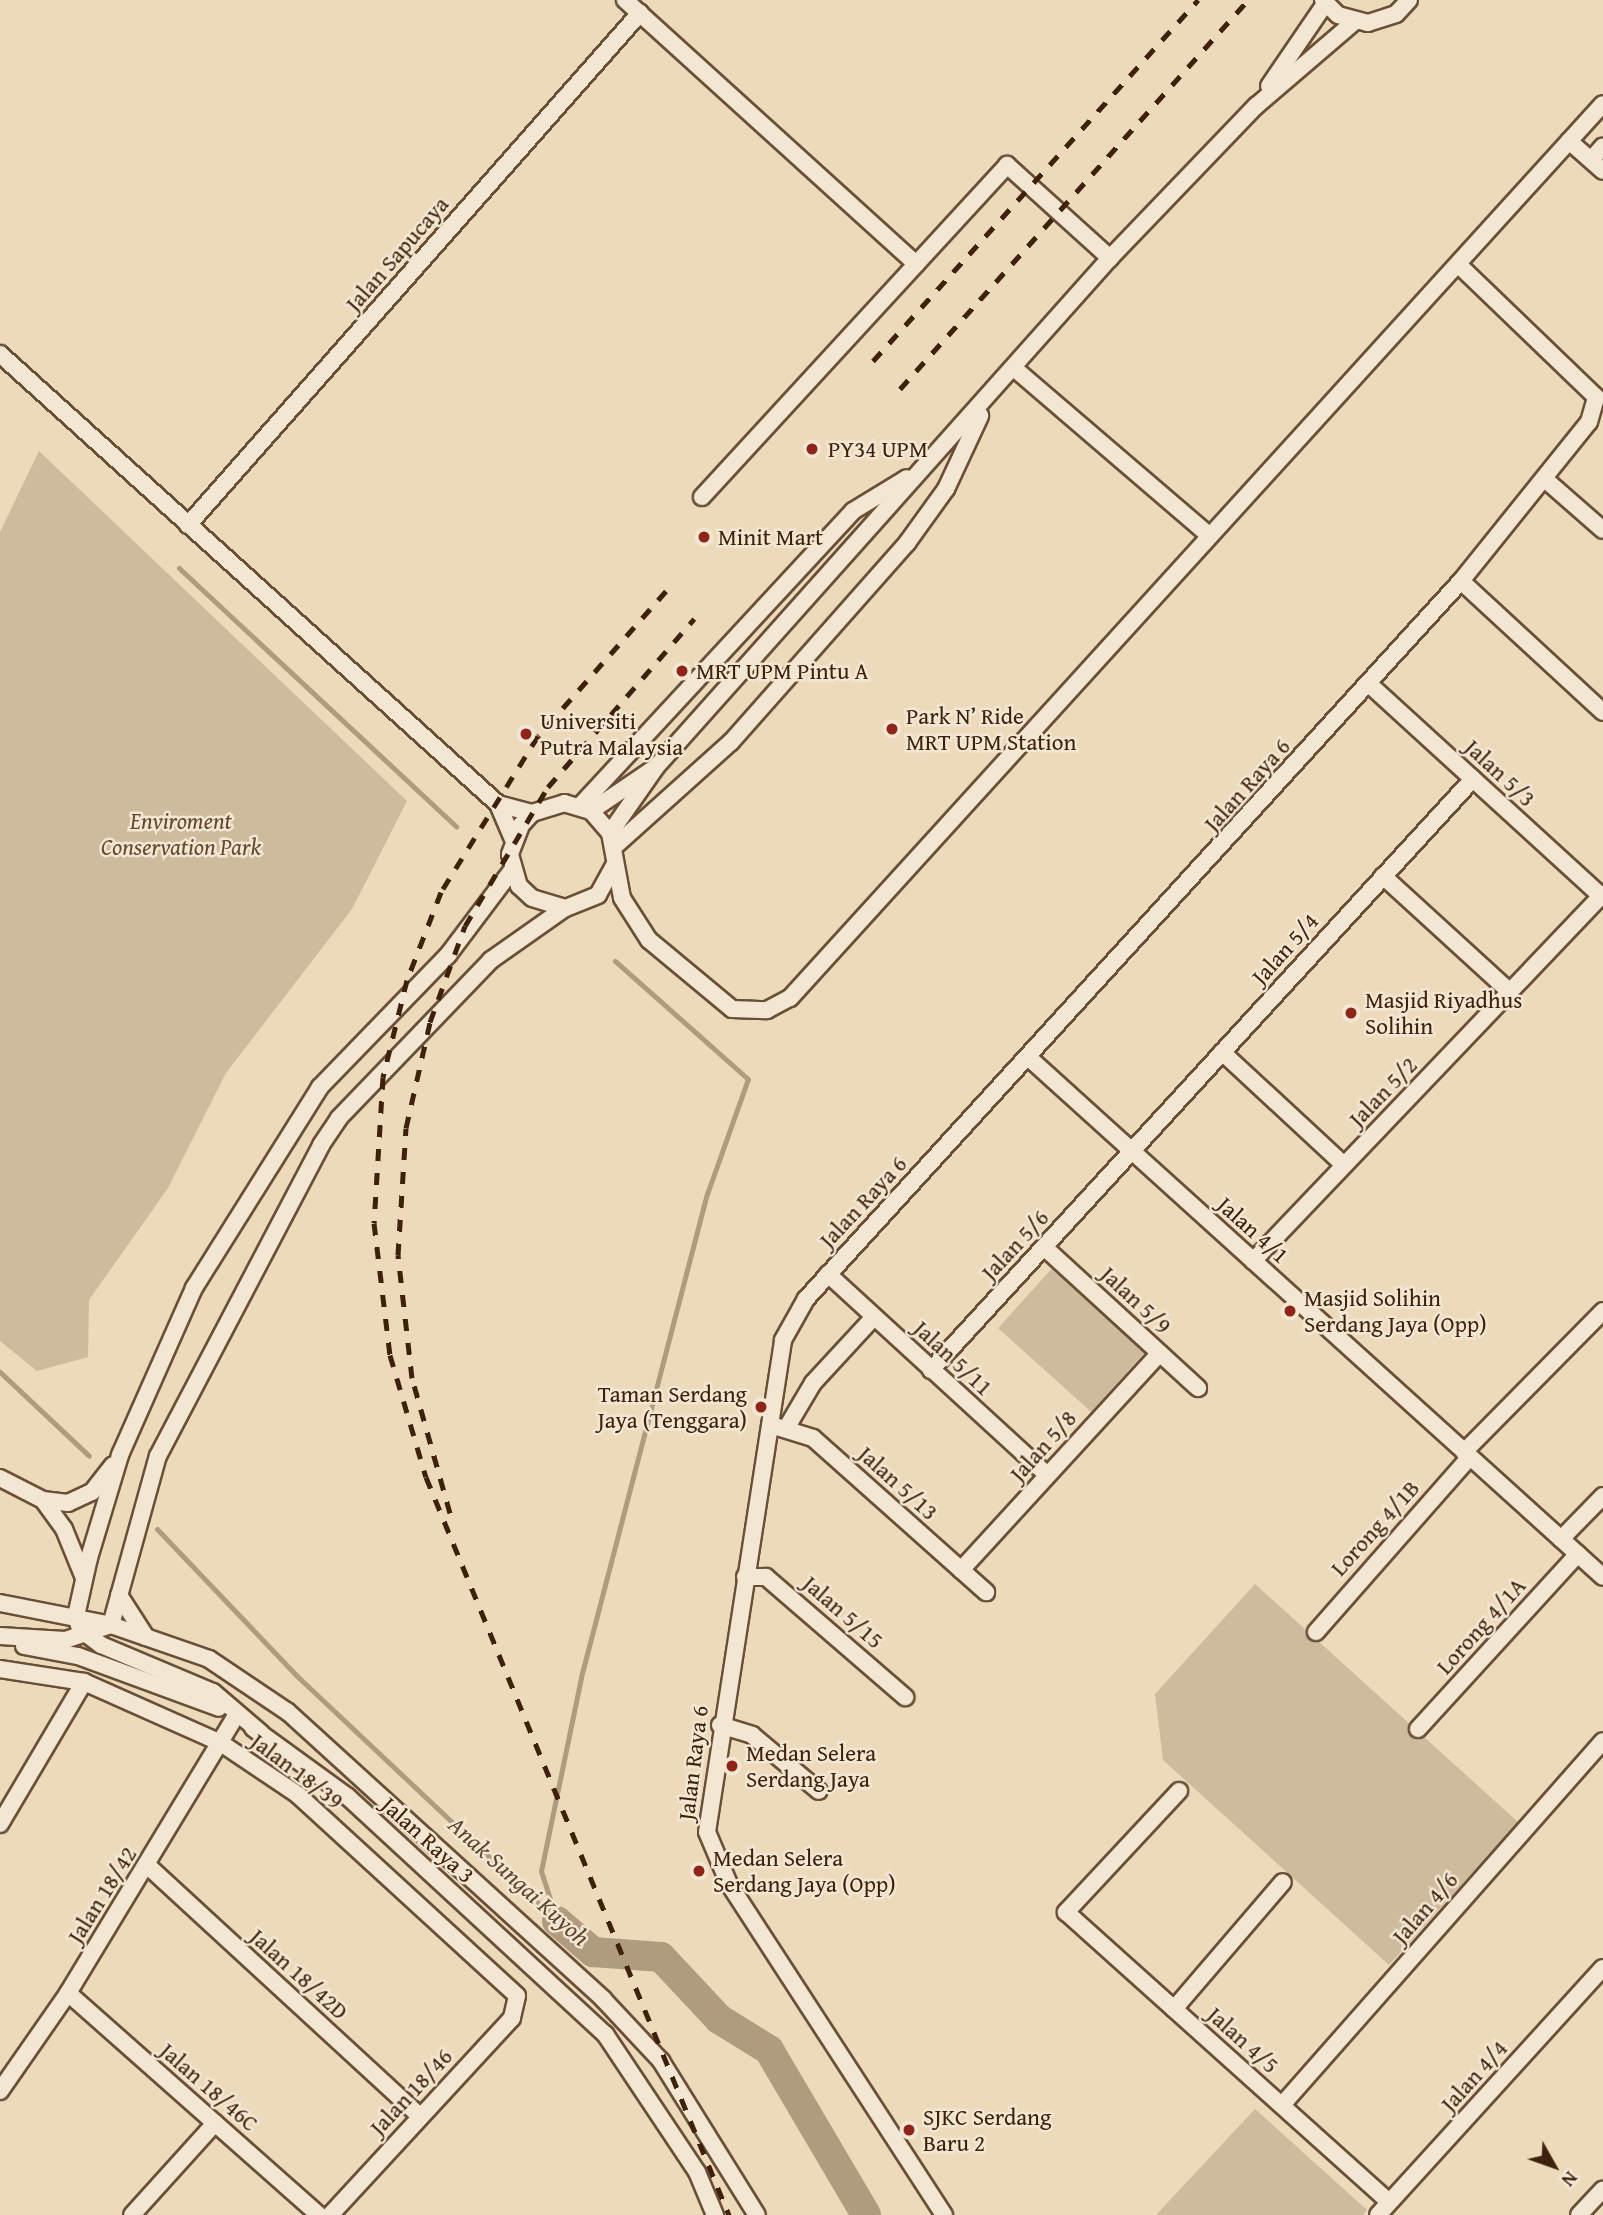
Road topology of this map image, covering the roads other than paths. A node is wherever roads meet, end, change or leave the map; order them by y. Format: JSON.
{"nodes":[{"id":1,"x":625,"y":0,"type":"edge"},
{"id":2,"x":1409,"y":0,"type":"edge"},
{"id":3,"x":1324,"y":2,"type":"edge"},
{"id":4,"x":640,"y":13,"type":"junction"},
{"id":5,"x":1354,"y":22,"type":"junction"},
{"id":6,"x":1603,"y":104,"type":"edge"},
{"id":7,"x":1256,"y":106,"type":"junction"},
{"id":8,"x":1569,"y":141,"type":"junction"},
{"id":9,"x":1603,"y":146,"type":"edge"},
{"id":10,"x":1591,"y":160,"type":"junction"},
{"id":11,"x":1603,"y":171,"type":"edge"},
{"id":12,"x":1110,"y":258,"type":"junction"},
{"id":13,"x":916,"y":264,"type":"junction"},
{"id":14,"x":1459,"y":265,"type":"junction"},
{"id":15,"x":0,"y":354,"type":"edge"},
{"id":16,"x":1015,"y":369,"type":"junction"},
{"id":17,"x":985,"y":404,"type":"junction"},
{"id":18,"x":949,"y":443,"type":"junction"},
{"id":19,"x":1547,"y":481,"type":"junction"},
{"id":20,"x":702,"y":498,"type":"dead end"},
{"id":21,"x":188,"y":525,"type":"junction"},
{"id":22,"x":1603,"y":530,"type":"edge"},
{"id":23,"x":1209,"y":535,"type":"junction"},
{"id":24,"x":1461,"y":581,"type":"junction"},
{"id":25,"x":1369,"y":684,"type":"junction"},
{"id":26,"x":1603,"y":712,"type":"edge"},
{"id":27,"x":656,"y":767,"type":"junction"},
{"id":28,"x":1473,"y":779,"type":"junction"},
{"id":29,"x":498,"y":804,"type":"junction"},
{"id":30,"x":586,"y":808,"type":"junction"},
{"id":31,"x":533,"y":813,"type":"junction"},
{"id":32,"x":513,"y":839,"type":"junction"},
{"id":33,"x":612,"y":839,"type":"junction"},
{"id":34,"x":615,"y":864,"type":"junction"},
{"id":35,"x":512,"y":870,"type":"junction"},
{"id":36,"x":1383,"y":876,"type":"junction"},
{"id":37,"x":1602,"y":895,"type":"edge"},
{"id":38,"x":565,"y":908,"type":"junction"},
{"id":39,"x":1510,"y":992,"type":"junction"},
{"id":40,"x":1222,"y":1052,"type":"junction"},
{"id":41,"x":1028,"y":1057,"type":"junction"},
{"id":42,"x":1132,"y":1151,"type":"junction"},
{"id":43,"x":1344,"y":1165,"type":"junction"},
{"id":44,"x":1044,"y":1247,"type":"junction"},
{"id":45,"x":1253,"y":1261,"type":"junction"},
{"id":46,"x":828,"y":1274,"type":"junction"},
{"id":47,"x":1603,"y":1311,"type":"edge"},
{"id":48,"x":874,"y":1317,"type":"junction"},
{"id":49,"x":1160,"y":1353,"type":"junction"},
{"id":50,"x":932,"y":1370,"type":"junction"},
{"id":51,"x":1198,"y":1388,"type":"dead end"},
{"id":52,"x":779,"y":1426,"type":"junction"},
{"id":53,"x":120,"y":1455,"type":"junction"},
{"id":54,"x":1467,"y":1455,"type":"junction"},
{"id":55,"x":1047,"y":1475,"type":"junction"},
{"id":56,"x":0,"y":1478,"type":"edge"},
{"id":57,"x":1603,"y":1496,"type":"edge"},
{"id":58,"x":43,"y":1500,"type":"junction"},
{"id":59,"x":1561,"y":1539,"type":"junction"},
{"id":60,"x":1577,"y":1554,"type":"junction"},
{"id":61,"x":961,"y":1570,"type":"junction"},
{"id":62,"x":746,"y":1577,"type":"junction"},
{"id":63,"x":1603,"y":1577,"type":"edge"},
{"id":64,"x":84,"y":1578,"type":"junction"},
{"id":65,"x":986,"y":1592,"type":"dead end"},
{"id":66,"x":119,"y":1595,"type":"junction"},
{"id":67,"x":0,"y":1603,"type":"edge"},
{"id":68,"x":70,"y":1615,"type":"junction"},
{"id":69,"x":111,"y":1625,"type":"junction"},
{"id":70,"x":1316,"y":1632,"type":"dead end"},
{"id":71,"x":0,"y":1636,"type":"edge"},
{"id":72,"x":90,"y":1637,"type":"junction"},
{"id":73,"x":146,"y":1637,"type":"junction"},
{"id":74,"x":0,"y":1642,"type":"edge"},
{"id":75,"x":0,"y":1669,"type":"edge"},
{"id":76,"x":84,"y":1682,"type":"junction"},
{"id":77,"x":905,"y":1697,"type":"dead end"},
{"id":78,"x":235,"y":1717,"type":"junction"},
{"id":79,"x":720,"y":1725,"type":"junction"},
{"id":80,"x":1418,"y":1729,"type":"dead end"},
{"id":81,"x":261,"y":1733,"type":"junction"},
{"id":82,"x":1603,"y":1741,"type":"edge"},
{"id":83,"x":221,"y":1743,"type":"junction"},
{"id":84,"x":819,"y":1791,"type":"dead end"},
{"id":85,"x":1180,"y":1791,"type":"dead end"},
{"id":86,"x":1,"y":1822,"type":"edge"},
{"id":87,"x":148,"y":1866,"type":"junction"},
{"id":88,"x":1283,"y":1882,"type":"dead end"},
{"id":89,"x":1603,"y":1968,"type":"edge"},
{"id":90,"x":68,"y":1993,"type":"junction"},
{"id":91,"x":517,"y":1996,"type":"joint"},
{"id":92,"x":1174,"y":2009,"type":"junction"},
{"id":93,"x":0,"y":2091,"type":"edge"},
{"id":94,"x":1282,"y":2105,"type":"junction"},
{"id":95,"x":420,"y":2116,"type":"junction"},
{"id":96,"x":215,"y":2123,"type":"junction"},
{"id":97,"x":1603,"y":2189,"type":"edge"},
{"id":98,"x":1384,"y":2209,"type":"edge"},
{"id":99,"x":132,"y":2215,"type":"edge"},
{"id":100,"x":319,"y":2215,"type":"edge"},
{"id":101,"x":330,"y":2215,"type":"edge"},
{"id":102,"x":715,"y":2215,"type":"edge"},
{"id":103,"x":757,"y":2215,"type":"edge"},
{"id":104,"x":944,"y":2215,"type":"edge"},
{"id":105,"x":1579,"y":2215,"type":"edge"}],
"edges":[{"from":1,"to":4,"type":"street"},
{"from":2,"to":5,"type":"street"},
{"from":3,"to":5,"type":"street"},
{"from":3,"to":7,"type":"street"},
{"from":4,"to":13,"type":"street"},
{"from":4,"to":21,"type":"street","name":"Jalan Sapucaya"},
{"from":5,"to":7,"type":"street"},
{"from":6,"to":8,"type":"street"},
{"from":7,"to":12,"type":"street"},
{"from":8,"to":10,"type":"street"},
{"from":8,"to":14,"type":"street"},
{"from":9,"to":10,"type":"street"},
{"from":10,"to":11,"type":"street"},
{"from":12,"to":13,"type":"street"},
{"from":12,"to":16,"type":"street"},
{"from":13,"to":20,"type":"street"},
{"from":14,"to":19,"type":"street","name":"Jalan Raya 6"},
{"from":14,"to":23,"type":"street"},
{"from":15,"to":21,"type":"street"},
{"from":16,"to":17,"type":"street"},
{"from":16,"to":23,"type":"street"},
{"from":17,"to":18,"type":"street"},
{"from":17,"to":33,"type":"street"},
{"from":18,"to":27,"type":"street"},
{"from":18,"to":30,"type":"street"},
{"from":19,"to":22,"type":"street"},
{"from":19,"to":24,"type":"street","name":"Jalan Raya 6"},
{"from":21,"to":29,"type":"street"},
{"from":23,"to":34,"type":"street"},
{"from":24,"to":25,"type":"street","name":"Jalan Raya 6"},
{"from":24,"to":26,"type":"street"},
{"from":25,"to":28,"type":"street","name":"Jalan 5/3"},
{"from":25,"to":41,"type":"street","name":"Jalan Raya 6"},
{"from":27,"to":30,"type":"street"},
{"from":27,"to":33,"type":"street"},
{"from":28,"to":36,"type":"street","name":"Jalan 5/4"},
{"from":28,"to":37,"type":"street","name":"Jalan 5/3"},
{"from":29,"to":31,"type":"street"},
{"from":29,"to":32,"type":"street"},
{"from":30,"to":31,"type":"street"},
{"from":30,"to":33,"type":"street"},
{"from":31,"to":32,"type":"street"},
{"from":32,"to":35,"type":"street"},
{"from":33,"to":34,"type":"street"},
{"from":34,"to":38,"type":"street"},
{"from":35,"to":38,"type":"street"},
{"from":35,"to":53,"type":"street"},
{"from":36,"to":39,"type":"street"},
{"from":36,"to":40,"type":"street","name":"Jalan 5/4"},
{"from":37,"to":39,"type":"street","name":"Jalan 5/2"},
{"from":38,"to":66,"type":"street"},
{"from":39,"to":43,"type":"street","name":"Jalan 5/2"},
{"from":40,"to":42,"type":"street","name":"Jalan 5/4"},
{"from":40,"to":43,"type":"street"},
{"from":41,"to":42,"type":"street","name":"Jalan 4/1"},
{"from":41,"to":46,"type":"street","name":"Jalan Raya 6"},
{"from":42,"to":44,"type":"street","name":"Jalan 5/6"},
{"from":42,"to":45,"type":"street","name":"Jalan 4/1"},
{"from":43,"to":45,"type":"street","name":"Jalan 5/2"},
{"from":44,"to":49,"type":"street","name":"Jalan 5/9"},
{"from":44,"to":50,"type":"street","name":"Jalan 5/6"},
{"from":45,"to":54,"type":"street","name":"Jalan 4/1"},
{"from":46,"to":48,"type":"street","name":"Jalan 5/11"},
{"from":46,"to":52,"type":"street","name":"Jalan Raya 6"},
{"from":47,"to":54,"type":"street","name":"Lorong 4/1B"},
{"from":48,"to":50,"type":"street","name":"Jalan 5/11"},
{"from":48,"to":52,"type":"street"},
{"from":49,"to":51,"type":"street","name":"Jalan 5/9"},
{"from":49,"to":55,"type":"street","name":"Jalan 5/8"},
{"from":50,"to":55,"type":"street","name":"Jalan 5/11"},
{"from":52,"to":61,"type":"street","name":"Jalan 5/13"},
{"from":52,"to":62,"type":"street","name":"Jalan Raya 6"},
{"from":53,"to":58,"type":"street"},
{"from":53,"to":64,"type":"street"},
{"from":54,"to":59,"type":"street","name":"Jalan 4/1"},
{"from":54,"to":70,"type":"street","name":"Lorong 4/1B"},
{"from":55,"to":61,"type":"street","name":"Jalan 5/8"},
{"from":56,"to":58,"type":"street"},
{"from":57,"to":59,"type":"street"},
{"from":58,"to":64,"type":"street"},
{"from":59,"to":60,"type":"street","name":"Jalan 4/1"},
{"from":60,"to":63,"type":"street","name":"Jalan 4/1"},
{"from":60,"to":80,"type":"street","name":"Lorong 4/1A"},
{"from":61,"to":65,"type":"street","name":"Jalan 5/13"},
{"from":62,"to":77,"type":"street","name":"Jalan 5/15"},
{"from":62,"to":79,"type":"street","name":"Jalan Raya 6"},
{"from":64,"to":68,"type":"street"},
{"from":66,"to":69,"type":"street"},
{"from":66,"to":73,"type":"street"},
{"from":67,"to":68,"type":"street","name":"Jalan Raya 3"},
{"from":68,"to":69,"type":"street","name":"Jalan Raya 3"},
{"from":68,"to":72,"type":"street"},
{"from":69,"to":72,"type":"street"},
{"from":69,"to":73,"type":"street","name":"Jalan Raya 3"},
{"from":71,"to":72,"type":"street"},
{"from":72,"to":81,"type":"street"},
{"from":73,"to":103,"type":"street","name":"Jalan Raya 3"},
{"from":74,"to":78,"type":"street","name":"Jalan Raya 3"},
{"from":75,"to":76,"type":"street","name":"Jalan 18/39"},
{"from":76,"to":83,"type":"street","name":"Jalan 18/39"},
{"from":76,"to":86,"type":"street"},
{"from":78,"to":81,"type":"street","name":"Jalan Raya 3"},
{"from":78,"to":83,"type":"street","name":"Jalan 18/42"},
{"from":79,"to":84,"type":"street"},
{"from":79,"to":104,"type":"street","name":"Jalan Raya 6"},
{"from":81,"to":102,"type":"street","name":"Jalan Raya 3"},
{"from":82,"to":94,"type":"street","name":"Jalan 4/6"},
{"from":83,"to":87,"type":"street","name":"Jalan 18/42"},
{"from":83,"to":91,"type":"street","name":"Jalan 18/39"},
{"from":85,"to":92,"type":"street","name":"Jalan 4/5"},
{"from":87,"to":90,"type":"street","name":"Jalan 18/42"},
{"from":87,"to":95,"type":"street","name":"Jalan 18/42D"},
{"from":88,"to":92,"type":"street"},
{"from":89,"to":98,"type":"street","name":"Jalan 4/4"},
{"from":90,"to":93,"type":"street","name":"Jalan 18/42"},
{"from":90,"to":96,"type":"street","name":"Jalan 18/46C"},
{"from":91,"to":95,"type":"street","name":"Jalan 18/46"},
{"from":92,"to":94,"type":"street","name":"Jalan 4/5"},
{"from":94,"to":98,"type":"street","name":"Jalan 4/5"},
{"from":95,"to":101,"type":"street","name":"Jalan 18/46"},
{"from":96,"to":99,"type":"street"},
{"from":96,"to":100,"type":"street","name":"Jalan 18/46C"},
{"from":97,"to":105,"type":"street"}]}
